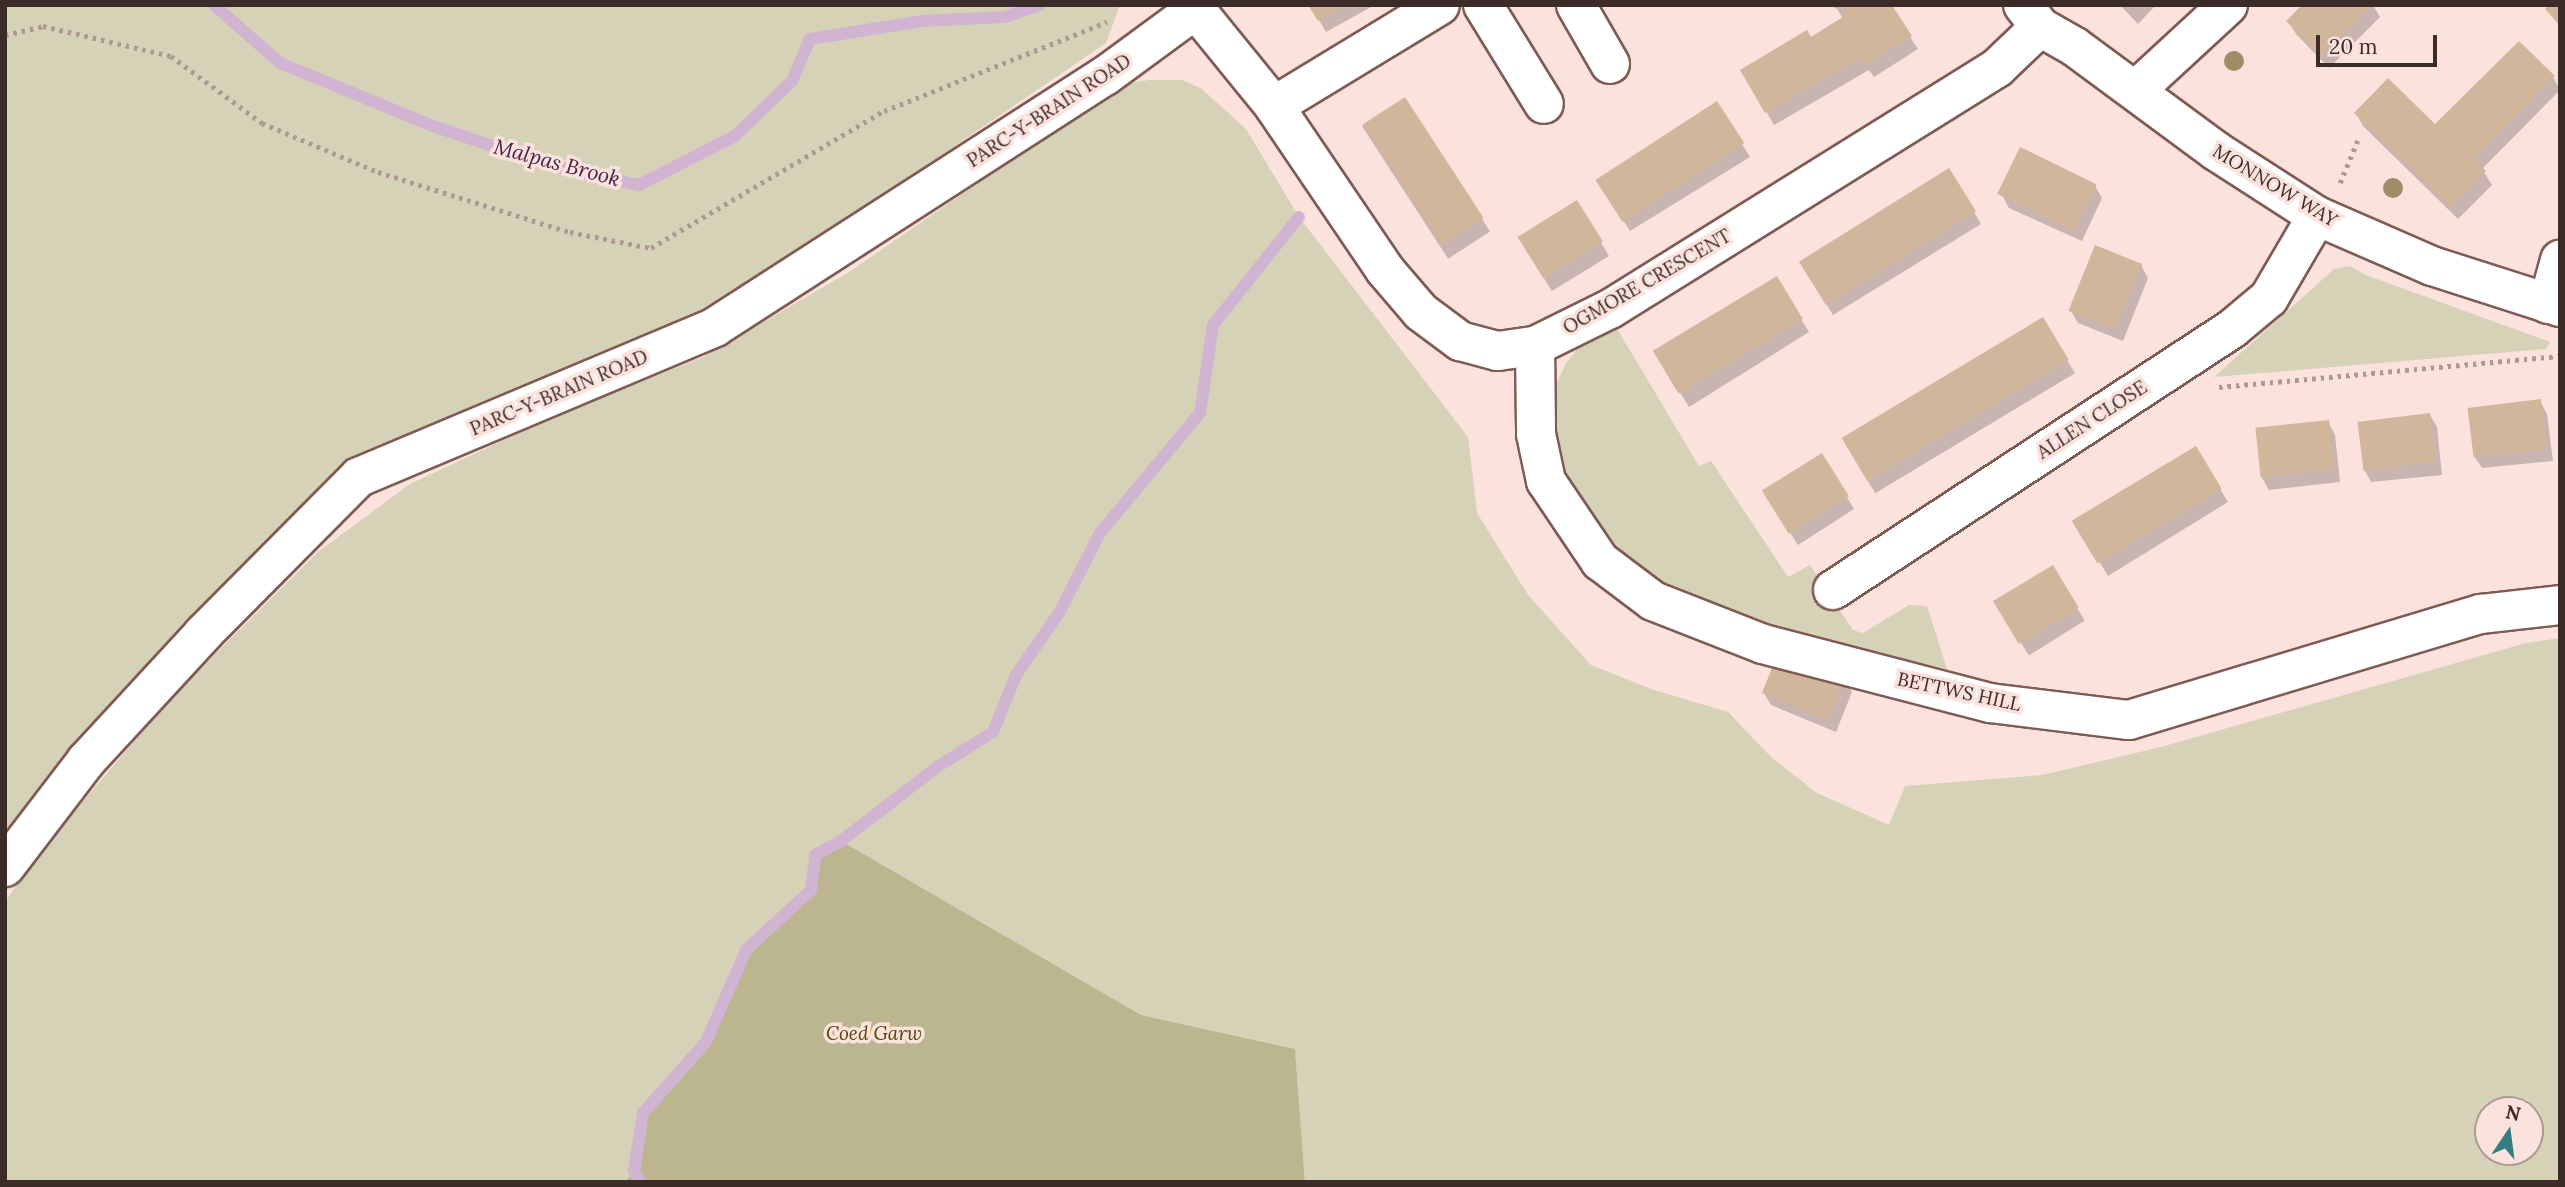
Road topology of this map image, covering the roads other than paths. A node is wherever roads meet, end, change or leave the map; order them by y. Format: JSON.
{"nodes":[{"id":1,"x":1440,"y":5,"type":"edge"},
{"id":2,"x":1483,"y":5,"type":"edge"},
{"id":3,"x":1576,"y":5,"type":"edge"},
{"id":4,"x":2228,"y":5,"type":"edge"},
{"id":5,"x":1194,"y":8,"type":"edge"},
{"id":6,"x":2032,"y":16,"type":"edge"},
{"id":7,"x":1610,"y":64,"type":"dead end"},
{"id":8,"x":2136,"y":90,"type":"junction"},
{"id":9,"x":1544,"y":104,"type":"dead end"},
{"id":10,"x":1274,"y":106,"type":"junction"},
{"id":11,"x":2321,"y":218,"type":"junction"},
{"id":12,"x":2560,"y":260,"type":"edge"},
{"id":13,"x":2554,"y":306,"type":"edge"},
{"id":14,"x":1535,"y":346,"type":"junction"},
{"id":15,"x":1833,"y":590,"type":"dead end"},
{"id":16,"x":2560,"y":605,"type":"edge"},
{"id":17,"x":5,"y":867,"type":"edge"}],
"edges":[{"from":1,"to":10,"type":"street"},
{"from":2,"to":9,"type":"street"},
{"from":3,"to":7,"type":"street"},
{"from":4,"to":8,"type":"street"},
{"from":5,"to":10,"type":"street","name":"OGMORE CRESCENT"},
{"from":5,"to":17,"type":"street","name":"PARC-Y-BRAIN ROAD"},
{"from":6,"to":8,"type":"street","name":"MONNOW WAY"},
{"from":6,"to":14,"type":"street","name":"OGMORE CRESCENT"},
{"from":8,"to":11,"type":"street","name":"MONNOW WAY"},
{"from":10,"to":14,"type":"street","name":"OGMORE CRESCENT"},
{"from":11,"to":13,"type":"street","name":"MONNOW WAY"},
{"from":11,"to":15,"type":"street","name":"ALLEN CLOSE"},
{"from":12,"to":13,"type":"street"},
{"from":14,"to":16,"type":"street","name":"BETTWS HILL"}]}
